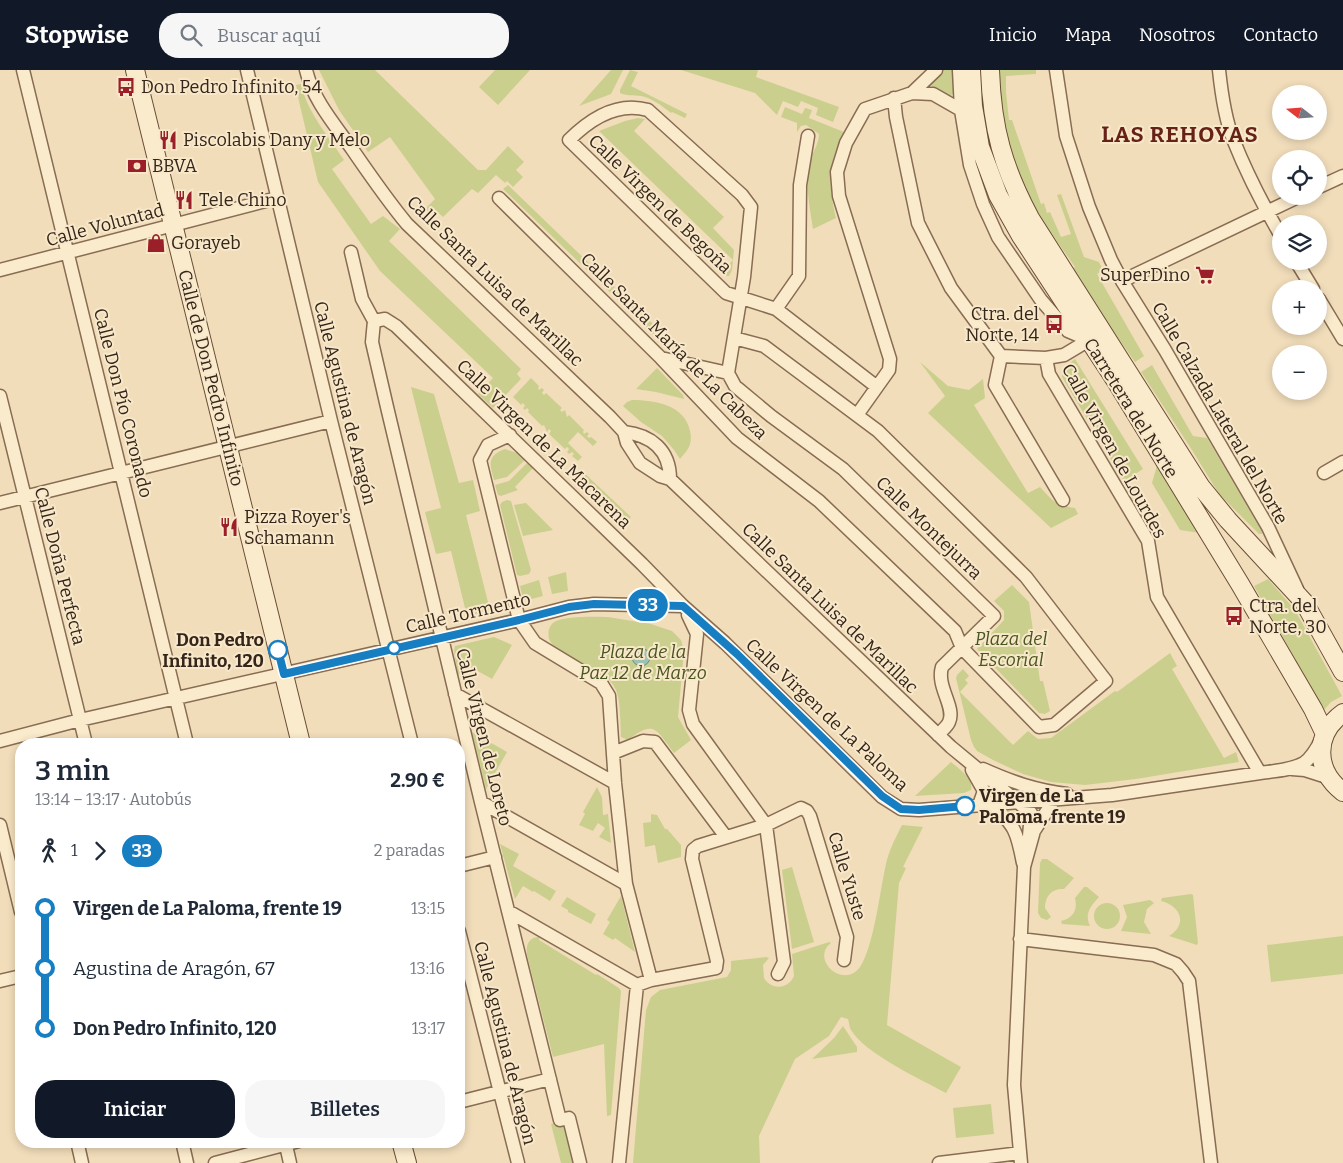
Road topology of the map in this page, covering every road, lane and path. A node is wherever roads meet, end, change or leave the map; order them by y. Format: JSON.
{"nodes":[{"id":1,"x":23,"y":70,"type":"edge"},
{"id":2,"x":135,"y":70,"type":"edge"},
{"id":3,"x":247,"y":70,"type":"edge"},
{"id":4,"x":306,"y":70,"type":"edge"},
{"id":5,"x":936,"y":70,"type":"edge"},
{"id":6,"x":959,"y":70,"type":"edge"},
{"id":7,"x":971,"y":70,"type":"edge"},
{"id":8,"x":990,"y":70,"type":"edge"},
{"id":9,"x":1056,"y":70,"type":"edge"},
{"id":10,"x":1219,"y":70,"type":"edge"},
{"id":11,"x":912,"y":93,"type":"junction"},
{"id":12,"x":894,"y":98,"type":"junction"},
{"id":13,"x":961,"y":110,"type":"junction"},
{"id":14,"x":808,"y":136,"type":"dead end"},
{"id":15,"x":1343,"y":176,"type":"edge"},
{"id":16,"x":1327,"y":183,"type":"edge"},
{"id":17,"x":277,"y":198,"type":"junction"},
{"id":18,"x":499,"y":198,"type":"dead end"},
{"id":19,"x":1281,"y":205,"type":"edge"},
{"id":20,"x":1267,"y":212,"type":"junction"},
{"id":21,"x":1272,"y":221,"type":"edge"},
{"id":22,"x":173,"y":225,"type":"junction"},
{"id":23,"x":68,"y":252,"type":"junction"},
{"id":24,"x":351,"y":252,"type":"dead end"},
{"id":25,"x":0,"y":270,"type":"edge"},
{"id":26,"x":1122,"y":281,"type":"junction"},
{"id":27,"x":741,"y":298,"type":"junction"},
{"id":28,"x":776,"y":309,"type":"junction"},
{"id":29,"x":1327,"y":312,"type":"edge"},
{"id":30,"x":374,"y":321,"type":"junction"},
{"id":31,"x":734,"y":338,"type":"junction"},
{"id":32,"x":1343,"y":339,"type":"edge"},
{"id":33,"x":1089,"y":340,"type":"junction"},
{"id":34,"x":1001,"y":356,"type":"junction"},
{"id":35,"x":661,"y":358,"type":"junction"},
{"id":36,"x":1046,"y":358,"type":"junction"},
{"id":37,"x":728,"y":373,"type":"junction"},
{"id":38,"x":877,"y":387,"type":"junction"},
{"id":39,"x":0,"y":396,"type":"edge"},
{"id":40,"x":857,"y":415,"type":"junction"},
{"id":41,"x":331,"y":421,"type":"junction"},
{"id":42,"x":624,"y":432,"type":"junction"},
{"id":43,"x":510,"y":435,"type":"junction"},
{"id":44,"x":228,"y":446,"type":"junction"},
{"id":45,"x":1343,"y":462,"type":"edge"},
{"id":46,"x":122,"y":473,"type":"junction"},
{"id":47,"x":1324,"y":474,"type":"dead end"},
{"id":48,"x":670,"y":479,"type":"junction"},
{"id":49,"x":25,"y":497,"type":"junction"},
{"id":50,"x":1063,"y":500,"type":"dead end"},
{"id":51,"x":0,"y":503,"type":"edge"},
{"id":52,"x":1304,"y":602,"type":"junction"},
{"id":53,"x":683,"y":606,"type":"junction"},
{"id":54,"x":519,"y":620,"type":"junction"},
{"id":55,"x":442,"y":637,"type":"junction"},
{"id":56,"x":962,"y":648,"type":"junction"},
{"id":57,"x":388,"y":650,"type":"junction"},
{"id":58,"x":1343,"y":672,"type":"edge"},
{"id":59,"x":284,"y":674,"type":"junction"},
{"id":60,"x":455,"y":694,"type":"junction"},
{"id":61,"x":176,"y":698,"type":"junction"},
{"id":62,"x":1343,"y":713,"type":"edge"},
{"id":63,"x":80,"y":720,"type":"junction"},
{"id":64,"x":1325,"y":734,"type":"junction"},
{"id":65,"x":938,"y":735,"type":"junction"},
{"id":66,"x":84,"y":738,"type":"edge"},
{"id":67,"x":186,"y":738,"type":"edge"},
{"id":68,"x":300,"y":738,"type":"edge"},
{"id":69,"x":410,"y":738,"type":"edge"},
{"id":70,"x":0,"y":741,"type":"edge"},
{"id":71,"x":613,"y":753,"type":"junction"},
{"id":72,"x":968,"y":761,"type":"junction"},
{"id":73,"x":1284,"y":769,"type":"junction"},
{"id":74,"x":1260,"y":773,"type":"junction"},
{"id":75,"x":1330,"y":778,"type":"junction"},
{"id":76,"x":615,"y":783,"type":"junction"},
{"id":77,"x":1343,"y":792,"type":"edge"},
{"id":78,"x":1084,"y":797,"type":"junction"},
{"id":79,"x":1054,"y":800,"type":"junction"},
{"id":80,"x":481,"y":802,"type":"junction"},
{"id":81,"x":1018,"y":802,"type":"junction"},
{"id":82,"x":985,"y":804,"type":"junction"},
{"id":83,"x":766,"y":825,"type":"junction"},
{"id":84,"x":0,"y":826,"type":"edge"},
{"id":85,"x":726,"y":837,"type":"junction"},
{"id":86,"x":1028,"y":848,"type":"junction"},
{"id":87,"x":495,"y":857,"type":"junction"},
{"id":88,"x":465,"y":864,"type":"edge"},
{"id":89,"x":1024,"y":867,"type":"junction"},
{"id":90,"x":626,"y":884,"type":"junction"},
{"id":91,"x":15,"y":887,"type":"edge"},
{"id":92,"x":508,"y":911,"type":"junction"},
{"id":93,"x":1020,"y":939,"type":"junction"},
{"id":94,"x":465,"y":955,"type":"edge"},
{"id":95,"x":844,"y":960,"type":"dead end"},
{"id":96,"x":778,"y":974,"type":"dead end"},
{"id":97,"x":15,"y":977,"type":"edge"},
{"id":98,"x":651,"y":980,"type":"junction"},
{"id":99,"x":0,"y":981,"type":"edge"},
{"id":100,"x":637,"y":985,"type":"junction"},
{"id":101,"x":550,"y":1079,"type":"junction"},
{"id":102,"x":499,"y":1092,"type":"junction"},
{"id":103,"x":465,"y":1100,"type":"edge"},
{"id":104,"x":79,"y":1148,"type":"edge"},
{"id":105,"x":184,"y":1148,"type":"edge"},
{"id":106,"x":268,"y":1148,"type":"edge"},
{"id":107,"x":286,"y":1148,"type":"edge"},
{"id":108,"x":403,"y":1148,"type":"edge"},
{"id":109,"x":1021,"y":1158,"type":"edge"},
{"id":110,"x":82,"y":1163,"type":"edge"},
{"id":111,"x":187,"y":1163,"type":"edge"},
{"id":112,"x":215,"y":1163,"type":"edge"},
{"id":113,"x":290,"y":1163,"type":"edge"},
{"id":114,"x":407,"y":1163,"type":"edge"},
{"id":115,"x":518,"y":1163,"type":"edge"},
{"id":116,"x":580,"y":1163,"type":"edge"},
{"id":117,"x":619,"y":1163,"type":"edge"},
{"id":118,"x":939,"y":1163,"type":"edge"},
{"id":119,"x":1211,"y":1163,"type":"edge"}],
"edges":[{"from":1,"to":23,"type":"street","name":"Calle Don Pío Coronado"},
{"from":2,"to":22,"type":"street","name":"Calle de Don Pedro Infinito"},
{"from":3,"to":17,"type":"street","name":"Calle Agustina de Aragón"},
{"from":4,"to":42,"type":"street","name":"Calle Santa Luisa de Marillac"},
{"from":5,"to":11,"type":"street"},
{"from":6,"to":13,"type":"street"},
{"from":7,"to":33,"type":"street","name":"Carretera del Norte"},
{"from":8,"to":52,"type":"street","name":"Carretera del Norte"},
{"from":9,"to":26,"type":"street","name":"Calle Calzada Lateral del Norte"},
{"from":10,"to":20,"type":"street"},
{"from":11,"to":12,"type":"street"},
{"from":11,"to":13,"type":"street"},
{"from":12,"to":34,"type":"street"},
{"from":12,"to":38,"type":"street"},
{"from":13,"to":33,"type":"street"},
{"from":14,"to":28,"type":"street"},
{"from":15,"to":16,"type":"street"},
{"from":17,"to":22,"type":"street","name":"Calle Voluntad"},
{"from":17,"to":41,"type":"street","name":"Calle Agustina de Aragón"},
{"from":18,"to":35,"type":"street","name":"Calle Santa María de La Cabeza"},
{"from":19,"to":20,"type":"street"},
{"from":20,"to":21,"type":"street"},
{"from":20,"to":26,"type":"street"},
{"from":22,"to":23,"type":"street","name":"Calle Voluntad"},
{"from":22,"to":44,"type":"street","name":"Calle de Don Pedro Infinito"},
{"from":23,"to":25,"type":"street","name":"Calle Voluntad"},
{"from":23,"to":46,"type":"street","name":"Calle Don Pío Coronado"},
{"from":24,"to":30,"type":"street"},
{"from":26,"to":52,"type":"street","name":"Calle Calzada Lateral del Norte"},
{"from":27,"to":27,"type":"street","name":"Calle Virgen de Begoña"},
{"from":27,"to":28,"type":"street","name":"Calle Virgen de Begoña"},
{"from":27,"to":31,"type":"street"},
{"from":28,"to":38,"type":"street","name":"Calle Virgen de Begoña"},
{"from":29,"to":32,"type":"street"},
{"from":30,"to":43,"type":"street","name":"Calle Virgen de La Macarena"},
{"from":30,"to":55,"type":"street","name":"Calle Virgen de Loreto"},
{"from":31,"to":37,"type":"street"},
{"from":31,"to":40,"type":"street"},
{"from":33,"to":36,"type":"street"},
{"from":33,"to":64,"type":"street","name":"Carretera del Norte"},
{"from":34,"to":36,"type":"street"},
{"from":34,"to":50,"type":"street"},
{"from":35,"to":37,"type":"street"},
{"from":35,"to":56,"type":"street","name":"Calle Santa María de La Cabeza"},
{"from":36,"to":74,"type":"street","name":"Calle Virgen de Lourdes"},
{"from":37,"to":56,"type":"street","name":"Calle Montejurra"},
{"from":38,"to":40,"type":"street"},
{"from":39,"to":49,"type":"street","name":"Calle Doña Perfecta"},
{"from":40,"to":56,"type":"street","name":"Calle Santa María de La Cabeza"},
{"from":41,"to":44,"type":"street"},
{"from":41,"to":57,"type":"street","name":"Calle Agustina de Aragón"},
{"from":42,"to":48,"type":"street","name":"Calle Santa Luisa de Marillac"},
{"from":42,"to":48,"type":"street","name":"Calle Santa Luisa de Marillac"},
{"from":43,"to":53,"type":"street","name":"Calle Virgen de La Macarena"},
{"from":43,"to":54,"type":"street"},
{"from":44,"to":46,"type":"street"},
{"from":44,"to":59,"type":"street","name":"Calle de Don Pedro Infinito"},
{"from":45,"to":47,"type":"street"},
{"from":46,"to":49,"type":"street"},
{"from":46,"to":61,"type":"street","name":"Calle Don Pío Coronado"},
{"from":48,"to":65,"type":"street","name":"Calle Santa Luisa de Marillac"},
{"from":49,"to":51,"type":"street"},
{"from":49,"to":63,"type":"street","name":"Calle Doña Perfecta"},
{"from":52,"to":58,"type":"street","name":"Carretera del Norte"},
{"from":53,"to":54,"type":"street","name":"Calle Tormento"},
{"from":53,"to":82,"type":"street","name":"Calle Virgen de La Paloma"},
{"from":53,"to":83,"type":"street"},
{"from":54,"to":55,"type":"street","name":"Calle Tormento"},
{"from":54,"to":71,"type":"street"},
{"from":55,"to":57,"type":"street","name":"Calle Tormento"},
{"from":55,"to":60,"type":"street","name":"Calle Virgen de Loreto"},
{"from":56,"to":65,"type":"street","name":"Calle Montejurra"},
{"from":57,"to":59,"type":"street","name":"Calle Tormento"},
{"from":57,"to":69,"type":"street","name":"Calle Agustina de Aragón"},
{"from":59,"to":61,"type":"street","name":"Calle Tormento"},
{"from":59,"to":68,"type":"street","name":"Calle de Don Pedro Infinito"},
{"from":60,"to":76,"type":"street"},
{"from":60,"to":80,"type":"street","name":"Calle Virgen de Loreto"},
{"from":61,"to":63,"type":"street","name":"Calle Tormento"},
{"from":61,"to":67,"type":"street","name":"Calle Don Pío Coronado"},
{"from":62,"to":64,"type":"street"},
{"from":63,"to":66,"type":"street","name":"Calle Doña Perfecta"},
{"from":63,"to":70,"type":"street","name":"Calle Tormento"},
{"from":64,"to":73,"type":"street"},
{"from":64,"to":75,"type":"street"},
{"from":65,"to":72,"type":"street","name":"Calle Santa Luisa de Marillac"},
{"from":71,"to":76,"type":"street"},
{"from":71,"to":85,"type":"street"},
{"from":72,"to":78,"type":"street","name":"Calle Santa Luisa de Marillac"},
{"from":72,"to":81,"type":"street","name":"Calle Santa Luisa de Marillac"},
{"from":72,"to":82,"type":"street","name":"Calle Santa Luisa de Marillac"},
{"from":73,"to":74,"type":"street"},
{"from":73,"to":75,"type":"street"},
{"from":74,"to":78,"type":"street"},
{"from":75,"to":77,"type":"street"},
{"from":76,"to":90,"type":"street"},
{"from":78,"to":79,"type":"street","name":"Calle Virgen de La Paloma"},
{"from":79,"to":81,"type":"street","name":"Calle Virgen de La Paloma"},
{"from":79,"to":86,"type":"street"},
{"from":80,"to":87,"type":"street","name":"Calle Virgen de Loreto"},
{"from":80,"to":90,"type":"street"},
{"from":81,"to":82,"type":"street","name":"Calle Virgen de La Paloma"},
{"from":81,"to":86,"type":"street","name":"Calle Santa Luisa de Marillac"},
{"from":82,"to":89,"type":"street"},
{"from":83,"to":85,"type":"street"},
{"from":83,"to":95,"type":"street","name":"Calle Yuste"},
{"from":83,"to":96,"type":"street"},
{"from":84,"to":91,"type":"street"},
{"from":85,"to":98,"type":"street"},
{"from":86,"to":89,"type":"street"},
{"from":87,"to":88,"type":"street"},
{"from":87,"to":92,"type":"street","name":"Calle Virgen de Loreto"},
{"from":89,"to":93,"type":"street"},
{"from":90,"to":98,"type":"street"},
{"from":92,"to":100,"type":"street"},
{"from":92,"to":101,"type":"street","name":"Calle Virgen de Loreto"},
{"from":93,"to":109,"type":"street"},
{"from":93,"to":119,"type":"street"},
{"from":94,"to":102,"type":"street","name":"Calle Agustina de Aragón"},
{"from":97,"to":99,"type":"street"},
{"from":98,"to":100,"type":"street"},
{"from":100,"to":117,"type":"street"},
{"from":101,"to":102,"type":"street"},
{"from":101,"to":116,"type":"street","name":"Calle Virgen de Loreto"},
{"from":102,"to":103,"type":"street"},
{"from":102,"to":115,"type":"street","name":"Calle Agustina de Aragón"},
{"from":104,"to":110,"type":"street"},
{"from":105,"to":111,"type":"street"},
{"from":106,"to":112,"type":"street"},
{"from":107,"to":113,"type":"street"},
{"from":108,"to":114,"type":"street"},
{"from":109,"to":118,"type":"street"}]}
